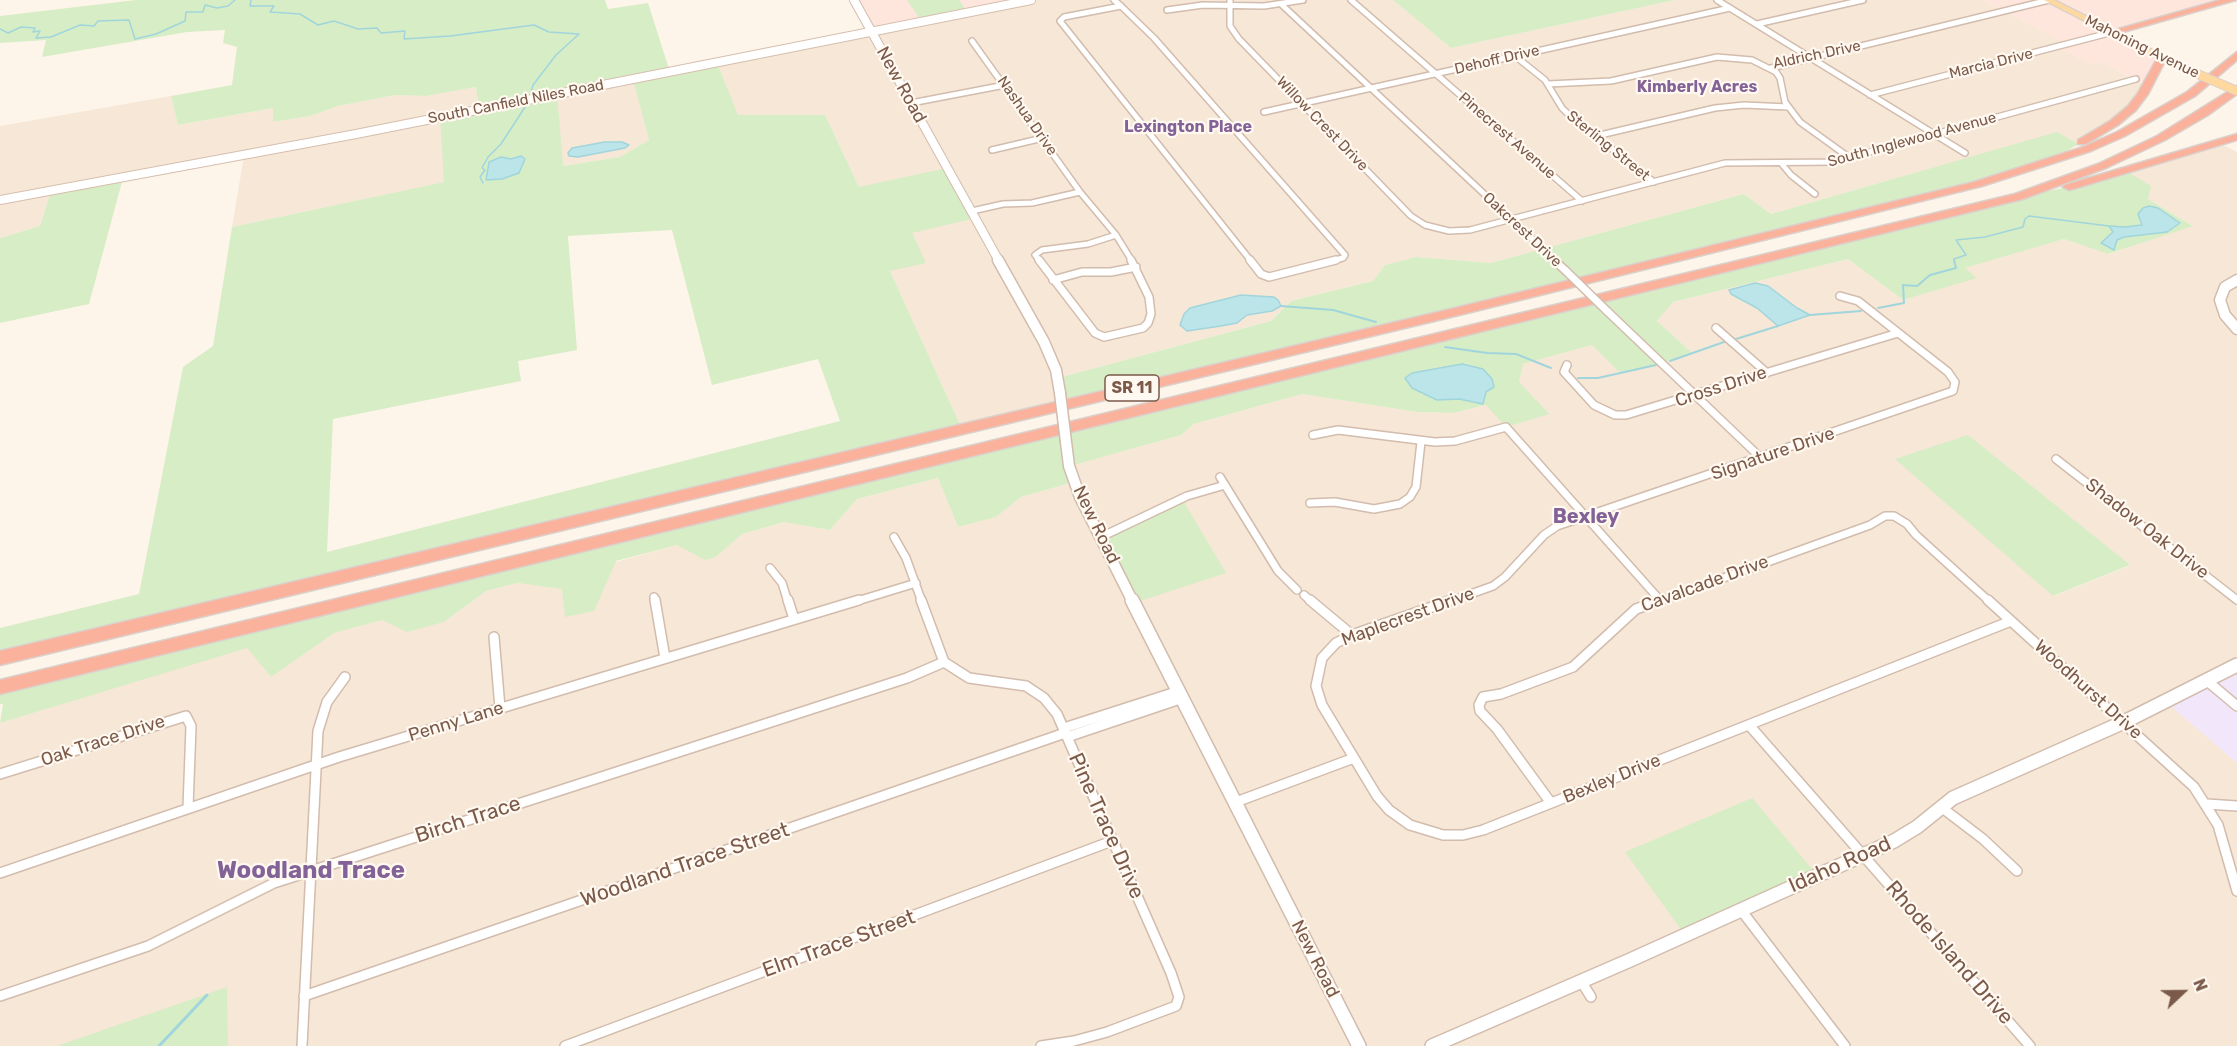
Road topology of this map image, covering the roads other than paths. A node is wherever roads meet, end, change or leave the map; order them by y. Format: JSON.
{"nodes":[{"id":1,"x":854,"y":0,"type":"edge"},
{"id":2,"x":1031,"y":0,"type":"edge"},
{"id":3,"x":1114,"y":0,"type":"edge"},
{"id":4,"x":1303,"y":0,"type":"edge"},
{"id":5,"x":1351,"y":0,"type":"edge"},
{"id":6,"x":1717,"y":0,"type":"edge"},
{"id":7,"x":1863,"y":0,"type":"edge"},
{"id":8,"x":2049,"y":0,"type":"edge"},
{"id":9,"x":2231,"y":0,"type":"edge"},
{"id":10,"x":1230,"y":3,"type":"edge"},
{"id":11,"x":1281,"y":4,"type":"junction"},
{"id":12,"x":1121,"y":6,"type":"junction"},
{"id":13,"x":1730,"y":8,"type":"junction"},
{"id":14,"x":1167,"y":10,"type":"dead end"},
{"id":15,"x":1756,"y":24,"type":"junction"},
{"id":16,"x":872,"y":32,"type":"junction"},
{"id":17,"x":2113,"y":32,"type":"junction"},
{"id":18,"x":972,"y":41,"type":"dead end"},
{"id":19,"x":2237,"y":55,"type":"edge"},
{"id":20,"x":1515,"y":56,"type":"junction"},
{"id":21,"x":2162,"y":57,"type":"junction"},
{"id":22,"x":1811,"y":58,"type":"junction"},
{"id":23,"x":1771,"y":68,"type":"junction"},
{"id":24,"x":1436,"y":74,"type":"junction"},
{"id":25,"x":2136,"y":79,"type":"dead end"},
{"id":26,"x":1004,"y":83,"type":"junction"},
{"id":27,"x":1548,"y":84,"type":"junction"},
{"id":28,"x":1371,"y":88,"type":"junction"},
{"id":29,"x":2237,"y":90,"type":"edge"},
{"id":30,"x":1870,"y":95,"type":"junction"},
{"id":31,"x":910,"y":102,"type":"junction"},
{"id":32,"x":1302,"y":104,"type":"junction"},
{"id":33,"x":1788,"y":107,"type":"junction"},
{"id":34,"x":1264,"y":112,"type":"dead end"},
{"id":35,"x":1934,"y":135,"type":"junction"},
{"id":36,"x":1596,"y":136,"type":"junction"},
{"id":37,"x":2237,"y":137,"type":"edge"},
{"id":38,"x":1043,"y":138,"type":"junction"},
{"id":39,"x":992,"y":150,"type":"dead end"},
{"id":40,"x":1965,"y":153,"type":"dead end"},
{"id":41,"x":1850,"y":158,"type":"junction"},
{"id":42,"x":1780,"y":163,"type":"junction"},
{"id":43,"x":2045,"y":163,"type":"junction"},
{"id":44,"x":1654,"y":182,"type":"junction"},
{"id":45,"x":1080,"y":192,"type":"junction"},
{"id":46,"x":1815,"y":194,"type":"dead end"},
{"id":47,"x":2019,"y":197,"type":"junction"},
{"id":48,"x":0,"y":200,"type":"edge"},
{"id":49,"x":1582,"y":201,"type":"junction"},
{"id":50,"x":973,"y":213,"type":"junction"},
{"id":51,"x":1510,"y":220,"type":"junction"},
{"id":52,"x":1440,"y":230,"type":"joint"},
{"id":53,"x":1116,"y":235,"type":"junction"},
{"id":54,"x":1136,"y":267,"type":"junction"},
{"id":55,"x":1053,"y":280,"type":"junction"},
{"id":56,"x":2237,"y":280,"type":"edge"},
{"id":57,"x":1840,"y":296,"type":"dead end"},
{"id":58,"x":1716,"y":328,"type":"dead end"},
{"id":59,"x":2237,"y":329,"type":"edge"},
{"id":60,"x":1898,"y":333,"type":"junction"},
{"id":61,"x":1567,"y":364,"type":"dead end"},
{"id":62,"x":1767,"y":372,"type":"junction"},
{"id":63,"x":1696,"y":395,"type":"junction"},
{"id":64,"x":1313,"y":435,"type":"dead end"},
{"id":65,"x":1421,"y":442,"type":"junction"},
{"id":66,"x":1761,"y":458,"type":"junction"},
{"id":67,"x":2056,"y":459,"type":"dead end"},
{"id":68,"x":1220,"y":477,"type":"dead end"},
{"id":69,"x":1225,"y":485,"type":"junction"},
{"id":70,"x":1310,"y":503,"type":"dead end"},
{"id":71,"x":1586,"y":517,"type":"junction"},
{"id":72,"x":1898,"y":518,"type":"joint"},
{"id":73,"x":894,"y":537,"type":"dead end"},
{"id":74,"x":1101,"y":537,"type":"junction"},
{"id":75,"x":770,"y":568,"type":"dead end"},
{"id":76,"x":916,"y":583,"type":"junction"},
{"id":77,"x":654,"y":597,"type":"dead end"},
{"id":78,"x":1659,"y":599,"type":"junction"},
{"id":79,"x":2237,"y":600,"type":"edge"},
{"id":80,"x":794,"y":619,"type":"junction"},
{"id":81,"x":2011,"y":621,"type":"junction"},
{"id":82,"x":1352,"y":635,"type":"junction"},
{"id":83,"x":494,"y":637,"type":"dead end"},
{"id":84,"x":0,"y":658,"type":"edge"},
{"id":85,"x":665,"y":658,"type":"junction"},
{"id":86,"x":944,"y":662,"type":"junction"},
{"id":87,"x":2237,"y":665,"type":"edge"},
{"id":88,"x":345,"y":677,"type":"dead end"},
{"id":89,"x":2205,"y":680,"type":"junction"},
{"id":90,"x":0,"y":687,"type":"edge"},
{"id":91,"x":1181,"y":694,"type":"junction"},
{"id":92,"x":2237,"y":706,"type":"edge"},
{"id":93,"x":500,"y":708,"type":"junction"},
{"id":94,"x":2124,"y":722,"type":"junction"},
{"id":95,"x":1749,"y":725,"type":"junction"},
{"id":96,"x":1065,"y":733,"type":"junction"},
{"id":97,"x":1354,"y":758,"type":"junction"},
{"id":98,"x":316,"y":765,"type":"junction"},
{"id":99,"x":0,"y":774,"type":"edge"},
{"id":100,"x":1236,"y":802,"type":"junction"},
{"id":101,"x":1551,"y":803,"type":"junction"},
{"id":102,"x":2207,"y":804,"type":"junction"},
{"id":103,"x":2237,"y":806,"type":"edge"},
{"id":104,"x":1941,"y":807,"type":"junction"},
{"id":105,"x":188,"y":808,"type":"junction"},
{"id":106,"x":1112,"y":841,"type":"junction"},
{"id":107,"x":1863,"y":855,"type":"junction"},
{"id":108,"x":311,"y":870,"type":"junction"},
{"id":109,"x":2017,"y":871,"type":"dead end"},
{"id":110,"x":0,"y":873,"type":"edge"},
{"id":111,"x":2236,"y":886,"type":"edge"},
{"id":112,"x":1741,"y":910,"type":"junction"},
{"id":113,"x":1581,"y":981,"type":"junction"},
{"id":114,"x":0,"y":996,"type":"edge"},
{"id":115,"x":304,"y":996,"type":"junction"},
{"id":116,"x":1591,"y":997,"type":"dead end"},
{"id":117,"x":302,"y":1046,"type":"edge"},
{"id":118,"x":565,"y":1046,"type":"edge"},
{"id":119,"x":1041,"y":1046,"type":"edge"},
{"id":120,"x":1359,"y":1046,"type":"edge"},
{"id":121,"x":1432,"y":1046,"type":"edge"},
{"id":122,"x":1845,"y":1046,"type":"edge"},
{"id":123,"x":2031,"y":1046,"type":"edge"}],
"edges":[{"from":1,"to":16,"type":"street","name":"New Road"},
{"from":2,"to":16,"type":"street","name":"South Canfield Niles Road"},
{"from":3,"to":12,"type":"street"},
{"from":4,"to":11,"type":"street"},
{"from":5,"to":24,"type":"street","name":"Pinecrest Avenue"},
{"from":6,"to":13,"type":"street"},
{"from":7,"to":15,"type":"street"},
{"from":8,"to":17,"type":"main road","name":"Mahoning Avenue"},
{"from":8,"to":22,"type":"street","name":"Aldrich Drive"},
{"from":9,"to":17,"type":"highway"},
{"from":10,"to":11,"type":"street"},
{"from":10,"to":14,"type":"street"},
{"from":10,"to":32,"type":"street","name":"Willow Crest Drive"},
{"from":11,"to":28,"type":"street","name":"Oakcrest Drive"},
{"from":12,"to":12,"type":"street"},
{"from":13,"to":15,"type":"street"},
{"from":13,"to":20,"type":"street","name":"Dehoff Drive"},
{"from":15,"to":22,"type":"street"},
{"from":16,"to":31,"type":"street","name":"New Road"},
{"from":16,"to":48,"type":"street","name":"South Canfield Niles Road"},
{"from":17,"to":21,"type":"main road","name":"Mahoning Avenue"},
{"from":17,"to":30,"type":"street","name":"Marcia Drive"},
{"from":18,"to":26,"type":"street","name":"Nashua Drive"},
{"from":19,"to":43,"type":"highway","number":"SR 11"},
{"from":20,"to":24,"type":"street","name":"Dehoff Drive"},
{"from":20,"to":27,"type":"street","name":"Sterling Street"},
{"from":21,"to":29,"type":"main road","name":"Mahoning Avenue","bridge":true},
{"from":21,"to":43,"type":"highway"},
{"from":22,"to":23,"type":"street","name":"Aldrich Drive"},
{"from":22,"to":30,"type":"street"},
{"from":23,"to":27,"type":"street","name":"Aldrich Drive"},
{"from":23,"to":33,"type":"street"},
{"from":24,"to":28,"type":"street","name":"Dehoff Drive"},
{"from":24,"to":49,"type":"street","name":"Pinecrest Avenue"},
{"from":25,"to":35,"type":"street","name":"South Inglewood Avenue"},
{"from":26,"to":31,"type":"street"},
{"from":26,"to":38,"type":"street","name":"Nashua Drive"},
{"from":27,"to":36,"type":"street","name":"Sterling Street"},
{"from":28,"to":32,"type":"street","name":"Dehoff Drive"},
{"from":28,"to":51,"type":"street","name":"Oakcrest Drive"},
{"from":29,"to":47,"type":"highway","number":"SR 11"},
{"from":30,"to":35,"type":"street"},
{"from":31,"to":50,"type":"street","name":"New Road"},
{"from":32,"to":34,"type":"street","name":"Dehoff Drive"},
{"from":32,"to":52,"type":"street","name":"Willow Crest Drive"},
{"from":33,"to":36,"type":"street"},
{"from":33,"to":41,"type":"street"},
{"from":35,"to":40,"type":"street"},
{"from":35,"to":41,"type":"street","name":"South Inglewood Avenue"},
{"from":36,"to":44,"type":"street","name":"Sterling Street"},
{"from":37,"to":47,"type":"highway"},
{"from":38,"to":39,"type":"street"},
{"from":38,"to":45,"type":"street","name":"Nashua Drive"},
{"from":41,"to":42,"type":"street","name":"South Inglewood Avenue"},
{"from":42,"to":44,"type":"street","name":"South Inglewood Avenue"},
{"from":42,"to":46,"type":"street"},
{"from":43,"to":84,"type":"highway","number":"SR 11"},
{"from":44,"to":49,"type":"street","name":"South Inglewood Avenue"},
{"from":45,"to":50,"type":"street"},
{"from":45,"to":53,"type":"street","name":"Nashua Drive"},
{"from":47,"to":90,"type":"highway","number":"SR 11"},
{"from":49,"to":51,"type":"street","name":"South Inglewood Avenue"},
{"from":50,"to":74,"type":"street","name":"New Road","bridge":true},
{"from":51,"to":52,"type":"street","name":"South Inglewood Avenue"},
{"from":51,"to":63,"type":"street","name":"Oakcrest Drive","bridge":true},
{"from":53,"to":54,"type":"street","name":"Nashua Drive"},
{"from":53,"to":55,"type":"street"},
{"from":54,"to":55,"type":"street"},
{"from":54,"to":55,"type":"street","name":"Nashua Drive"},
{"from":56,"to":59,"type":"street"},
{"from":57,"to":60,"type":"street"},
{"from":58,"to":62,"type":"street"},
{"from":60,"to":62,"type":"street","name":"Cross Drive"},
{"from":60,"to":66,"type":"street","name":"Signature Drive"},
{"from":61,"to":63,"type":"street","name":"Cross Drive"},
{"from":62,"to":63,"type":"street","name":"Cross Drive"},
{"from":63,"to":66,"type":"street","name":"Oakcrest Drive"},
{"from":64,"to":65,"type":"street"},
{"from":65,"to":70,"type":"street"},
{"from":65,"to":71,"type":"street"},
{"from":66,"to":71,"type":"street","name":"Signature Drive"},
{"from":67,"to":79,"type":"street","name":"Shadow Oak Drive"},
{"from":68,"to":69,"type":"street"},
{"from":69,"to":74,"type":"street"},
{"from":69,"to":82,"type":"street"},
{"from":71,"to":78,"type":"street"},
{"from":71,"to":82,"type":"street","name":"Maplecrest Drive"},
{"from":72,"to":78,"type":"street","name":"Cavalcade Drive"},
{"from":72,"to":81,"type":"street","name":"Woodhurst Drive"},
{"from":73,"to":76,"type":"street"},
{"from":74,"to":91,"type":"street","name":"New Road"},
{"from":75,"to":80,"type":"street"},
{"from":76,"to":80,"type":"street","name":"Penny Lane"},
{"from":76,"to":86,"type":"street"},
{"from":77,"to":85,"type":"street"},
{"from":78,"to":101,"type":"street","name":"Cavalcade Drive"},
{"from":80,"to":85,"type":"street","name":"Penny Lane"},
{"from":81,"to":94,"type":"street","name":"Woodhurst Drive"},
{"from":81,"to":95,"type":"street","name":"Bexley Drive"},
{"from":82,"to":97,"type":"street","name":"Maplecrest Drive"},
{"from":83,"to":93,"type":"street"},
{"from":85,"to":93,"type":"street","name":"Penny Lane"},
{"from":86,"to":96,"type":"street","name":"Pine Trace Drive"},
{"from":86,"to":108,"type":"street","name":"Birch Trace"},
{"from":87,"to":89,"type":"street","name":"Idaho Road"},
{"from":88,"to":98,"type":"street"},
{"from":89,"to":92,"type":"street"},
{"from":89,"to":94,"type":"street","name":"Idaho Road"},
{"from":91,"to":96,"type":"street","name":"Woodland Trace Street"},
{"from":91,"to":100,"type":"street","name":"New Road"},
{"from":93,"to":98,"type":"street","name":"Penny Lane"},
{"from":94,"to":102,"type":"street","name":"Woodhurst Drive"},
{"from":94,"to":104,"type":"street","name":"Idaho Road"},
{"from":95,"to":101,"type":"street","name":"Bexley Drive"},
{"from":95,"to":107,"type":"street","name":"Rhode Island Drive"},
{"from":96,"to":106,"type":"street","name":"Pine Trace Drive"},
{"from":96,"to":115,"type":"street","name":"Woodland Trace Street"},
{"from":97,"to":100,"type":"street"},
{"from":97,"to":101,"type":"street","name":"Bexley Drive"},
{"from":98,"to":105,"type":"street","name":"Penny Lane"},
{"from":98,"to":108,"type":"street"},
{"from":99,"to":105,"type":"street","name":"Oak Trace Drive"},
{"from":100,"to":120,"type":"street","name":"New Road"},
{"from":102,"to":103,"type":"street"},
{"from":102,"to":111,"type":"street","name":"Woodhurst Drive"},
{"from":104,"to":107,"type":"street","name":"Idaho Road"},
{"from":104,"to":109,"type":"street"},
{"from":105,"to":110,"type":"street","name":"Penny Lane"},
{"from":106,"to":118,"type":"street","name":"Elm Trace Street"},
{"from":106,"to":119,"type":"street","name":"Pine Trace Drive"},
{"from":107,"to":112,"type":"street","name":"Idaho Road"},
{"from":107,"to":123,"type":"street","name":"Rhode Island Drive"},
{"from":108,"to":114,"type":"street","name":"Birch Trace"},
{"from":108,"to":115,"type":"street"},
{"from":112,"to":113,"type":"street","name":"Idaho Road"},
{"from":112,"to":122,"type":"street"},
{"from":113,"to":116,"type":"street"},
{"from":113,"to":121,"type":"street","name":"Idaho Road"},
{"from":115,"to":117,"type":"street"}]}
